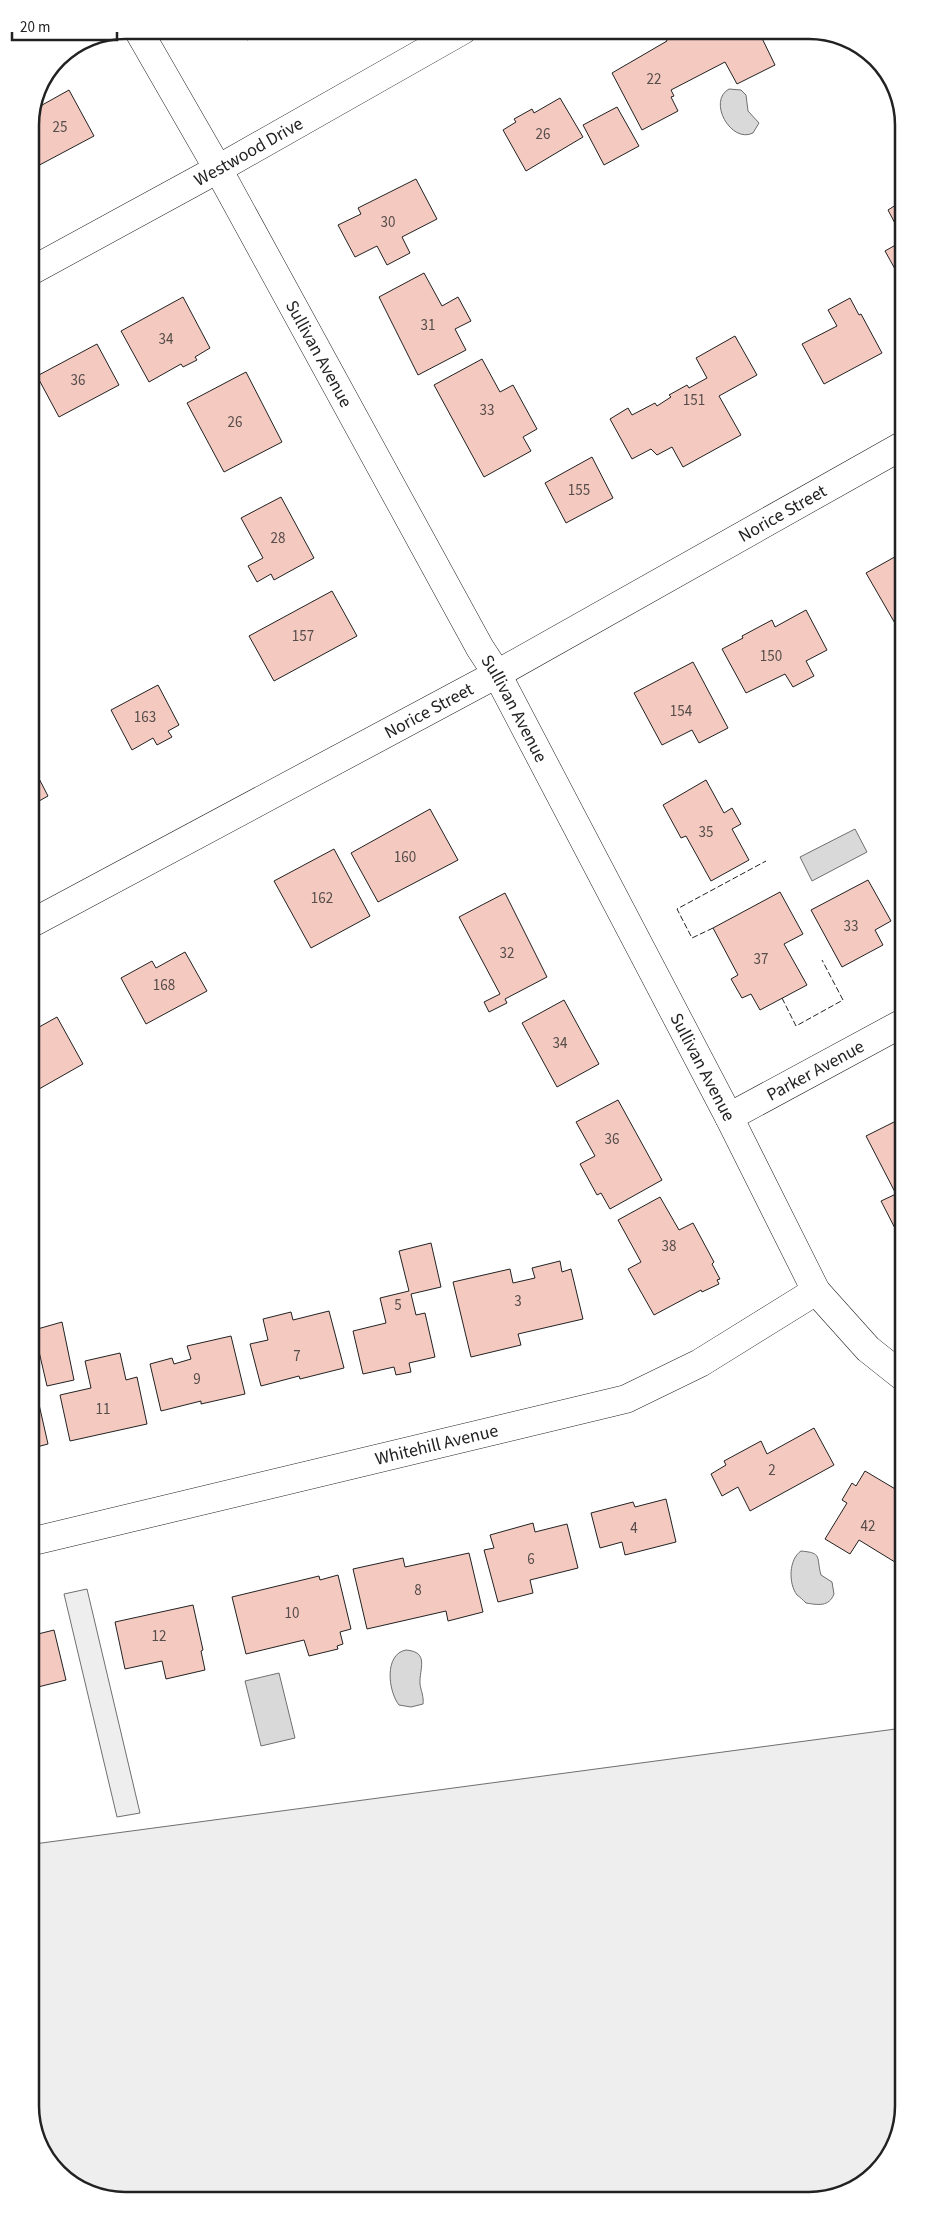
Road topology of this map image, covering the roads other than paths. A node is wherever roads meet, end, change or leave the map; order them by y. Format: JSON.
{"nodes":[{"id":1,"x":143,"y":39,"type":"edge"},
{"id":2,"x":446,"y":39,"type":"edge"},
{"id":3,"x":218,"y":169,"type":"junction"},
{"id":4,"x":39,"y":266,"type":"edge"},
{"id":5,"x":895,"y":450,"type":"edge"},
{"id":6,"x":497,"y":674,"type":"junction"},
{"id":7,"x":39,"y":919,"type":"edge"},
{"id":8,"x":895,"y":1027,"type":"edge"},
{"id":9,"x":728,"y":1118,"type":"junction"},
{"id":10,"x":816,"y":1291,"type":"junction"},
{"id":11,"x":895,"y":1370,"type":"edge"},
{"id":12,"x":39,"y":1540,"type":"edge"}],
"edges":[{"from":1,"to":3,"type":"street","name":"Sullivan Avenue"},
{"from":2,"to":3,"type":"street","name":"Westwood Drive"},
{"from":3,"to":4,"type":"street","name":"Westwood Drive"},
{"from":3,"to":6,"type":"street","name":"Sullivan Avenue"},
{"from":5,"to":6,"type":"street","name":"Norice Street"},
{"from":6,"to":7,"type":"street","name":"Norice Street"},
{"from":6,"to":9,"type":"street","name":"Sullivan Avenue"},
{"from":8,"to":9,"type":"street","name":"Parker Avenue"},
{"from":9,"to":10,"type":"street","name":"Sullivan Avenue"},
{"from":10,"to":11,"type":"street","name":"Sullivan Avenue"},
{"from":10,"to":12,"type":"street","name":"Whitehill Avenue"}]}
